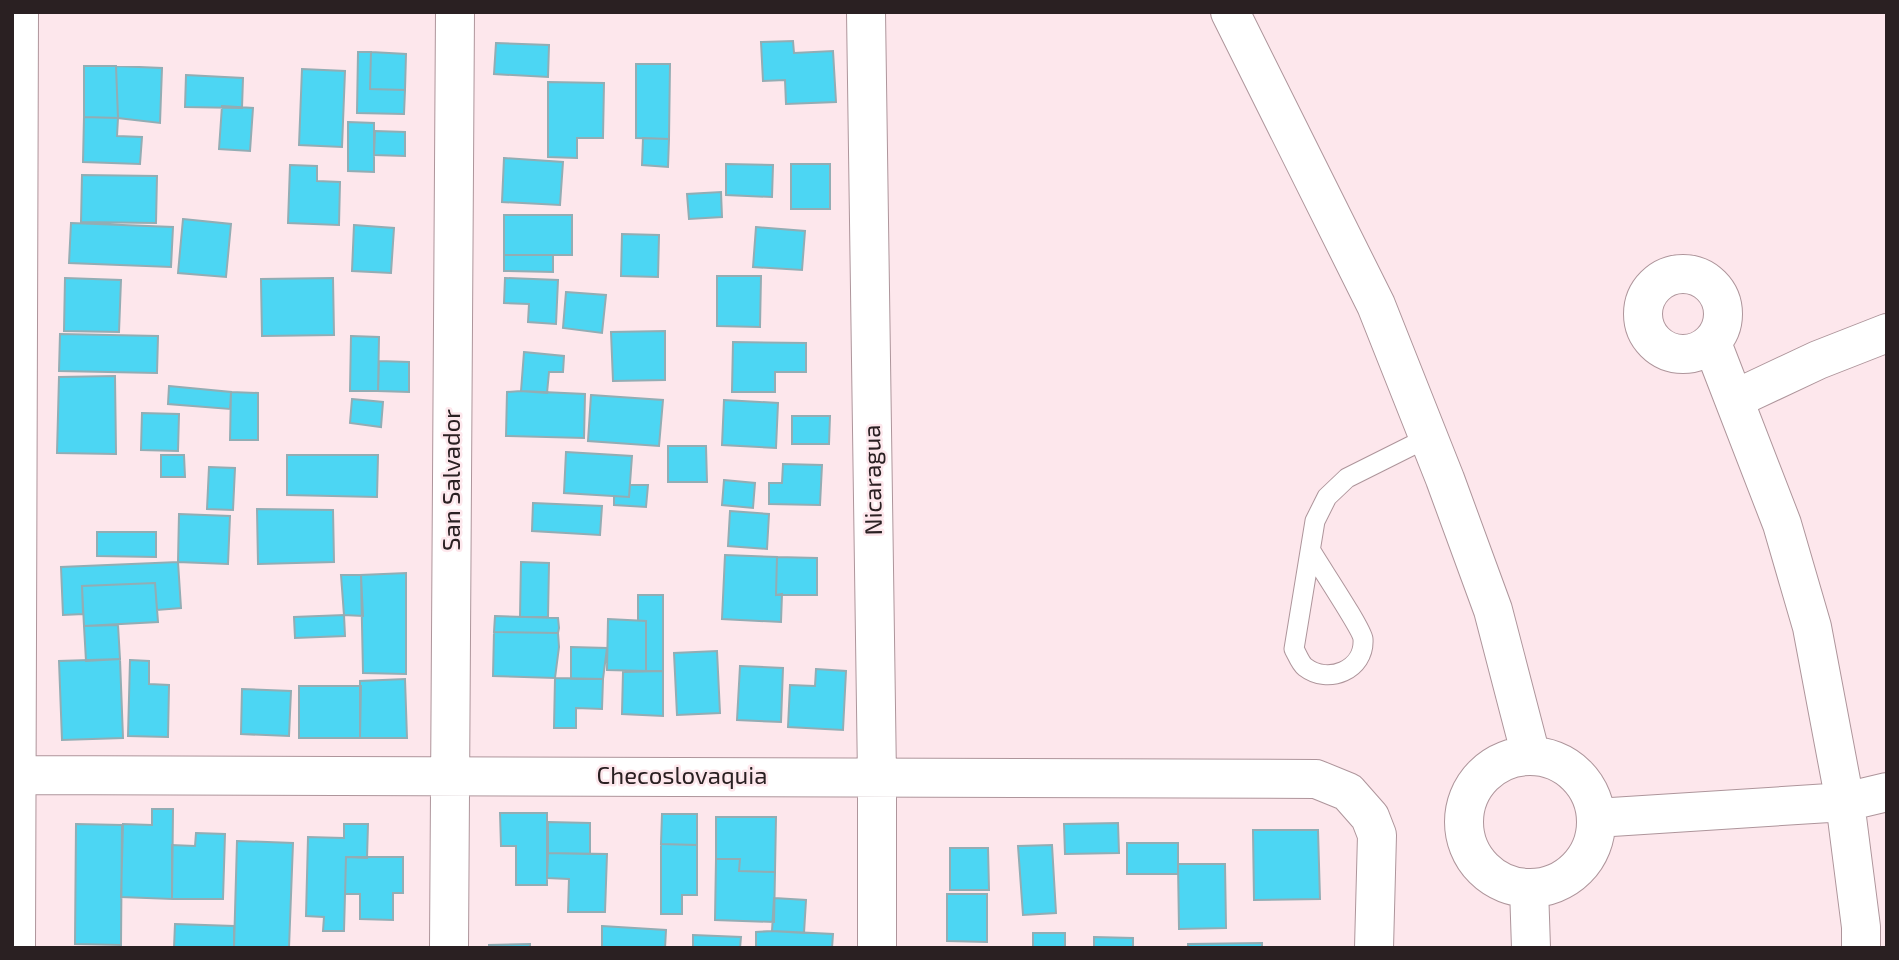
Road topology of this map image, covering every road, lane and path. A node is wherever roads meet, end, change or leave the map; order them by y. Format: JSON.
{"nodes":[{"id":1,"x":19,"y":12,"type":"edge"},
{"id":2,"x":455,"y":12,"type":"edge"},
{"id":3,"x":866,"y":12,"type":"edge"},
{"id":4,"x":1230,"y":12,"type":"edge"},
{"id":5,"x":1887,"y":333,"type":"edge"},
{"id":6,"x":1712,"y":343,"type":"dead end"},
{"id":7,"x":1735,"y":399,"type":"junction"},
{"id":8,"x":1429,"y":437,"type":"junction"},
{"id":9,"x":1311,"y":551,"type":"junction"},
{"id":10,"x":1531,"y":756,"type":"junction"},
{"id":11,"x":14,"y":775,"type":"edge"},
{"id":12,"x":449,"y":775,"type":"junction"},
{"id":13,"x":877,"y":777,"type":"junction"},
{"id":14,"x":1887,"y":792,"type":"edge"},
{"id":15,"x":1845,"y":802,"type":"junction"},
{"id":16,"x":1596,"y":818,"type":"junction"},
{"id":17,"x":1529,"y":888,"type":"junction"},
{"id":18,"x":16,"y":948,"type":"edge"},
{"id":19,"x":449,"y":948,"type":"edge"},
{"id":20,"x":877,"y":948,"type":"edge"},
{"id":21,"x":1374,"y":948,"type":"edge"},
{"id":22,"x":1531,"y":948,"type":"edge"},
{"id":23,"x":1861,"y":948,"type":"edge"}],
"edges":[{"from":1,"to":11,"type":"street"},
{"from":2,"to":12,"type":"street","name":"San Salvador"},
{"from":3,"to":13,"type":"street","name":"Nicaragua"},
{"from":4,"to":8,"type":"street"},
{"from":5,"to":7,"type":"street"},
{"from":6,"to":7,"type":"street"},
{"from":7,"to":15,"type":"street"},
{"from":8,"to":9,"type":"lane"},
{"from":8,"to":10,"type":"street"},
{"from":9,"to":9,"type":"lane"},
{"from":10,"to":16,"type":"street"},
{"from":10,"to":17,"type":"street"},
{"from":11,"to":12,"type":"street","name":"Checoslovaquia"},
{"from":11,"to":18,"type":"street"},
{"from":12,"to":13,"type":"street","name":"Checoslovaquia"},
{"from":12,"to":19,"type":"street","name":"San Salvador"},
{"from":13,"to":20,"type":"street","name":"Nicaragua"},
{"from":13,"to":21,"type":"street","name":"Checoslovaquia"},
{"from":14,"to":15,"type":"street"},
{"from":15,"to":16,"type":"street"},
{"from":15,"to":23,"type":"street"},
{"from":16,"to":17,"type":"street"},
{"from":17,"to":22,"type":"street"}]}
